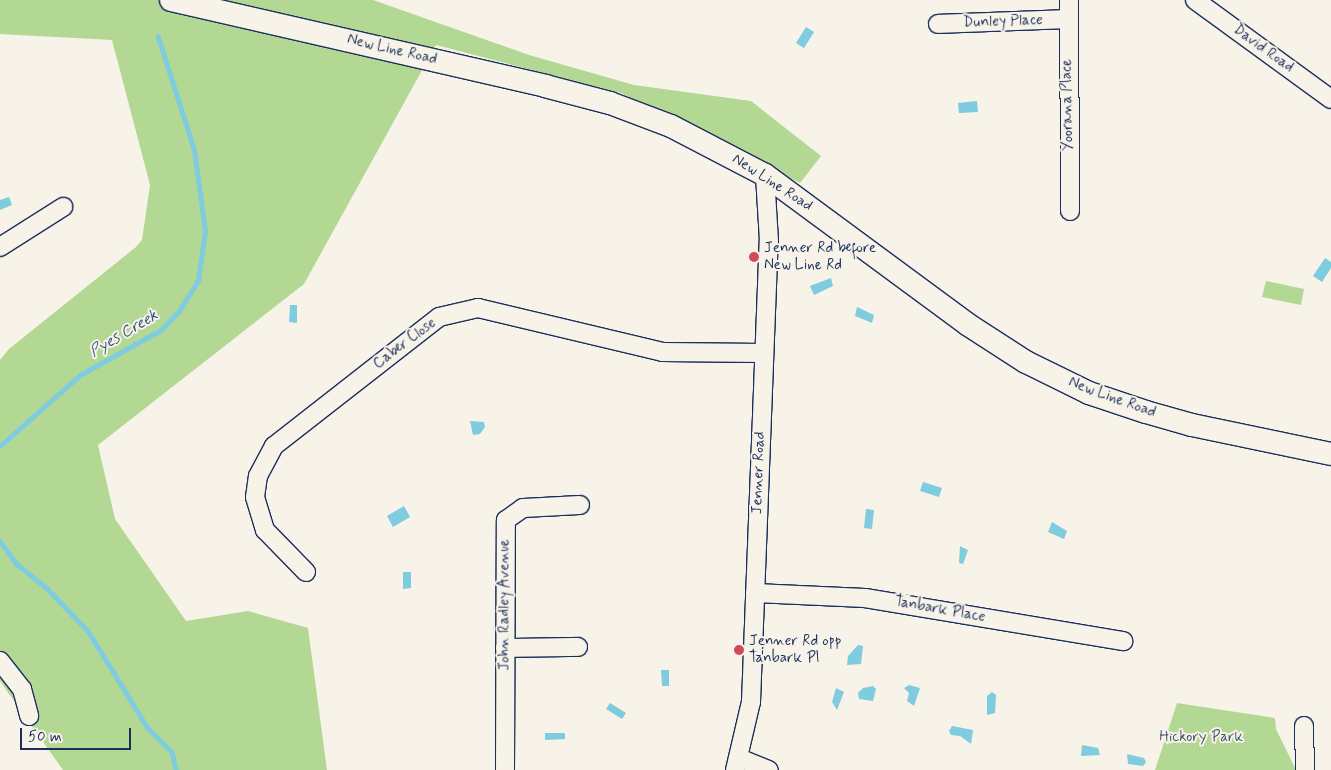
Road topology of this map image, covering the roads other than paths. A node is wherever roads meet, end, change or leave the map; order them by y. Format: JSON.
{"nodes":[{"id":1,"x":172,"y":0,"type":"edge"},
{"id":2,"x":1070,"y":0,"type":"edge"},
{"id":3,"x":1195,"y":0,"type":"edge"},
{"id":4,"x":1067,"y":19,"type":"junction"},
{"id":5,"x":938,"y":24,"type":"dead end"},
{"id":6,"x":1331,"y":99,"type":"edge"},
{"id":7,"x":765,"y":174,"type":"junction"},
{"id":8,"x":63,"y":207,"type":"dead end"},
{"id":9,"x":1070,"y":211,"type":"dead end"},
{"id":10,"x":0,"y":247,"type":"edge"},
{"id":11,"x":764,"y":353,"type":"junction"},
{"id":12,"x":1331,"y":454,"type":"edge"},
{"id":13,"x":580,"y":504,"type":"dead end"},
{"id":14,"x":306,"y":572,"type":"dead end"},
{"id":15,"x":754,"y":593,"type":"junction"},
{"id":16,"x":1123,"y":641,"type":"dead end"},
{"id":17,"x":578,"y":647,"type":"dead end"},
{"id":18,"x":505,"y":648,"type":"junction"},
{"id":19,"x":0,"y":661,"type":"edge"},
{"id":20,"x":28,"y":716,"type":"dead end"},
{"id":21,"x":1304,"y":726,"type":"dead end"},
{"id":22,"x":737,"y":764,"type":"edge"},
{"id":23,"x":505,"y":770,"type":"edge"},
{"id":24,"x":769,"y":770,"type":"edge"},
{"id":25,"x":1305,"y":770,"type":"edge"}],
"edges":[{"from":1,"to":7,"type":"main road","name":"New Line Road"},
{"from":2,"to":4,"type":"street","name":"Yoorana Place"},
{"from":3,"to":6,"type":"street","name":"David Road"},
{"from":4,"to":5,"type":"street","name":"Dunley Place"},
{"from":4,"to":9,"type":"street","name":"Yoorana Place"},
{"from":7,"to":11,"type":"street","name":"Jenner Road"},
{"from":7,"to":12,"type":"main road","name":"New Line Road"},
{"from":8,"to":10,"type":"street"},
{"from":11,"to":14,"type":"street","name":"Caber Close"},
{"from":11,"to":15,"type":"street","name":"Jenner Road"},
{"from":13,"to":18,"type":"street","name":"John Radley Avenue"},
{"from":15,"to":16,"type":"street","name":"Tanbark Place"},
{"from":15,"to":22,"type":"street","name":"Jenner Road"},
{"from":17,"to":18,"type":"street"},
{"from":18,"to":23,"type":"street","name":"John Radley Avenue"},
{"from":19,"to":20,"type":"street"},
{"from":21,"to":25,"type":"street"},
{"from":22,"to":24,"type":"street"}]}
